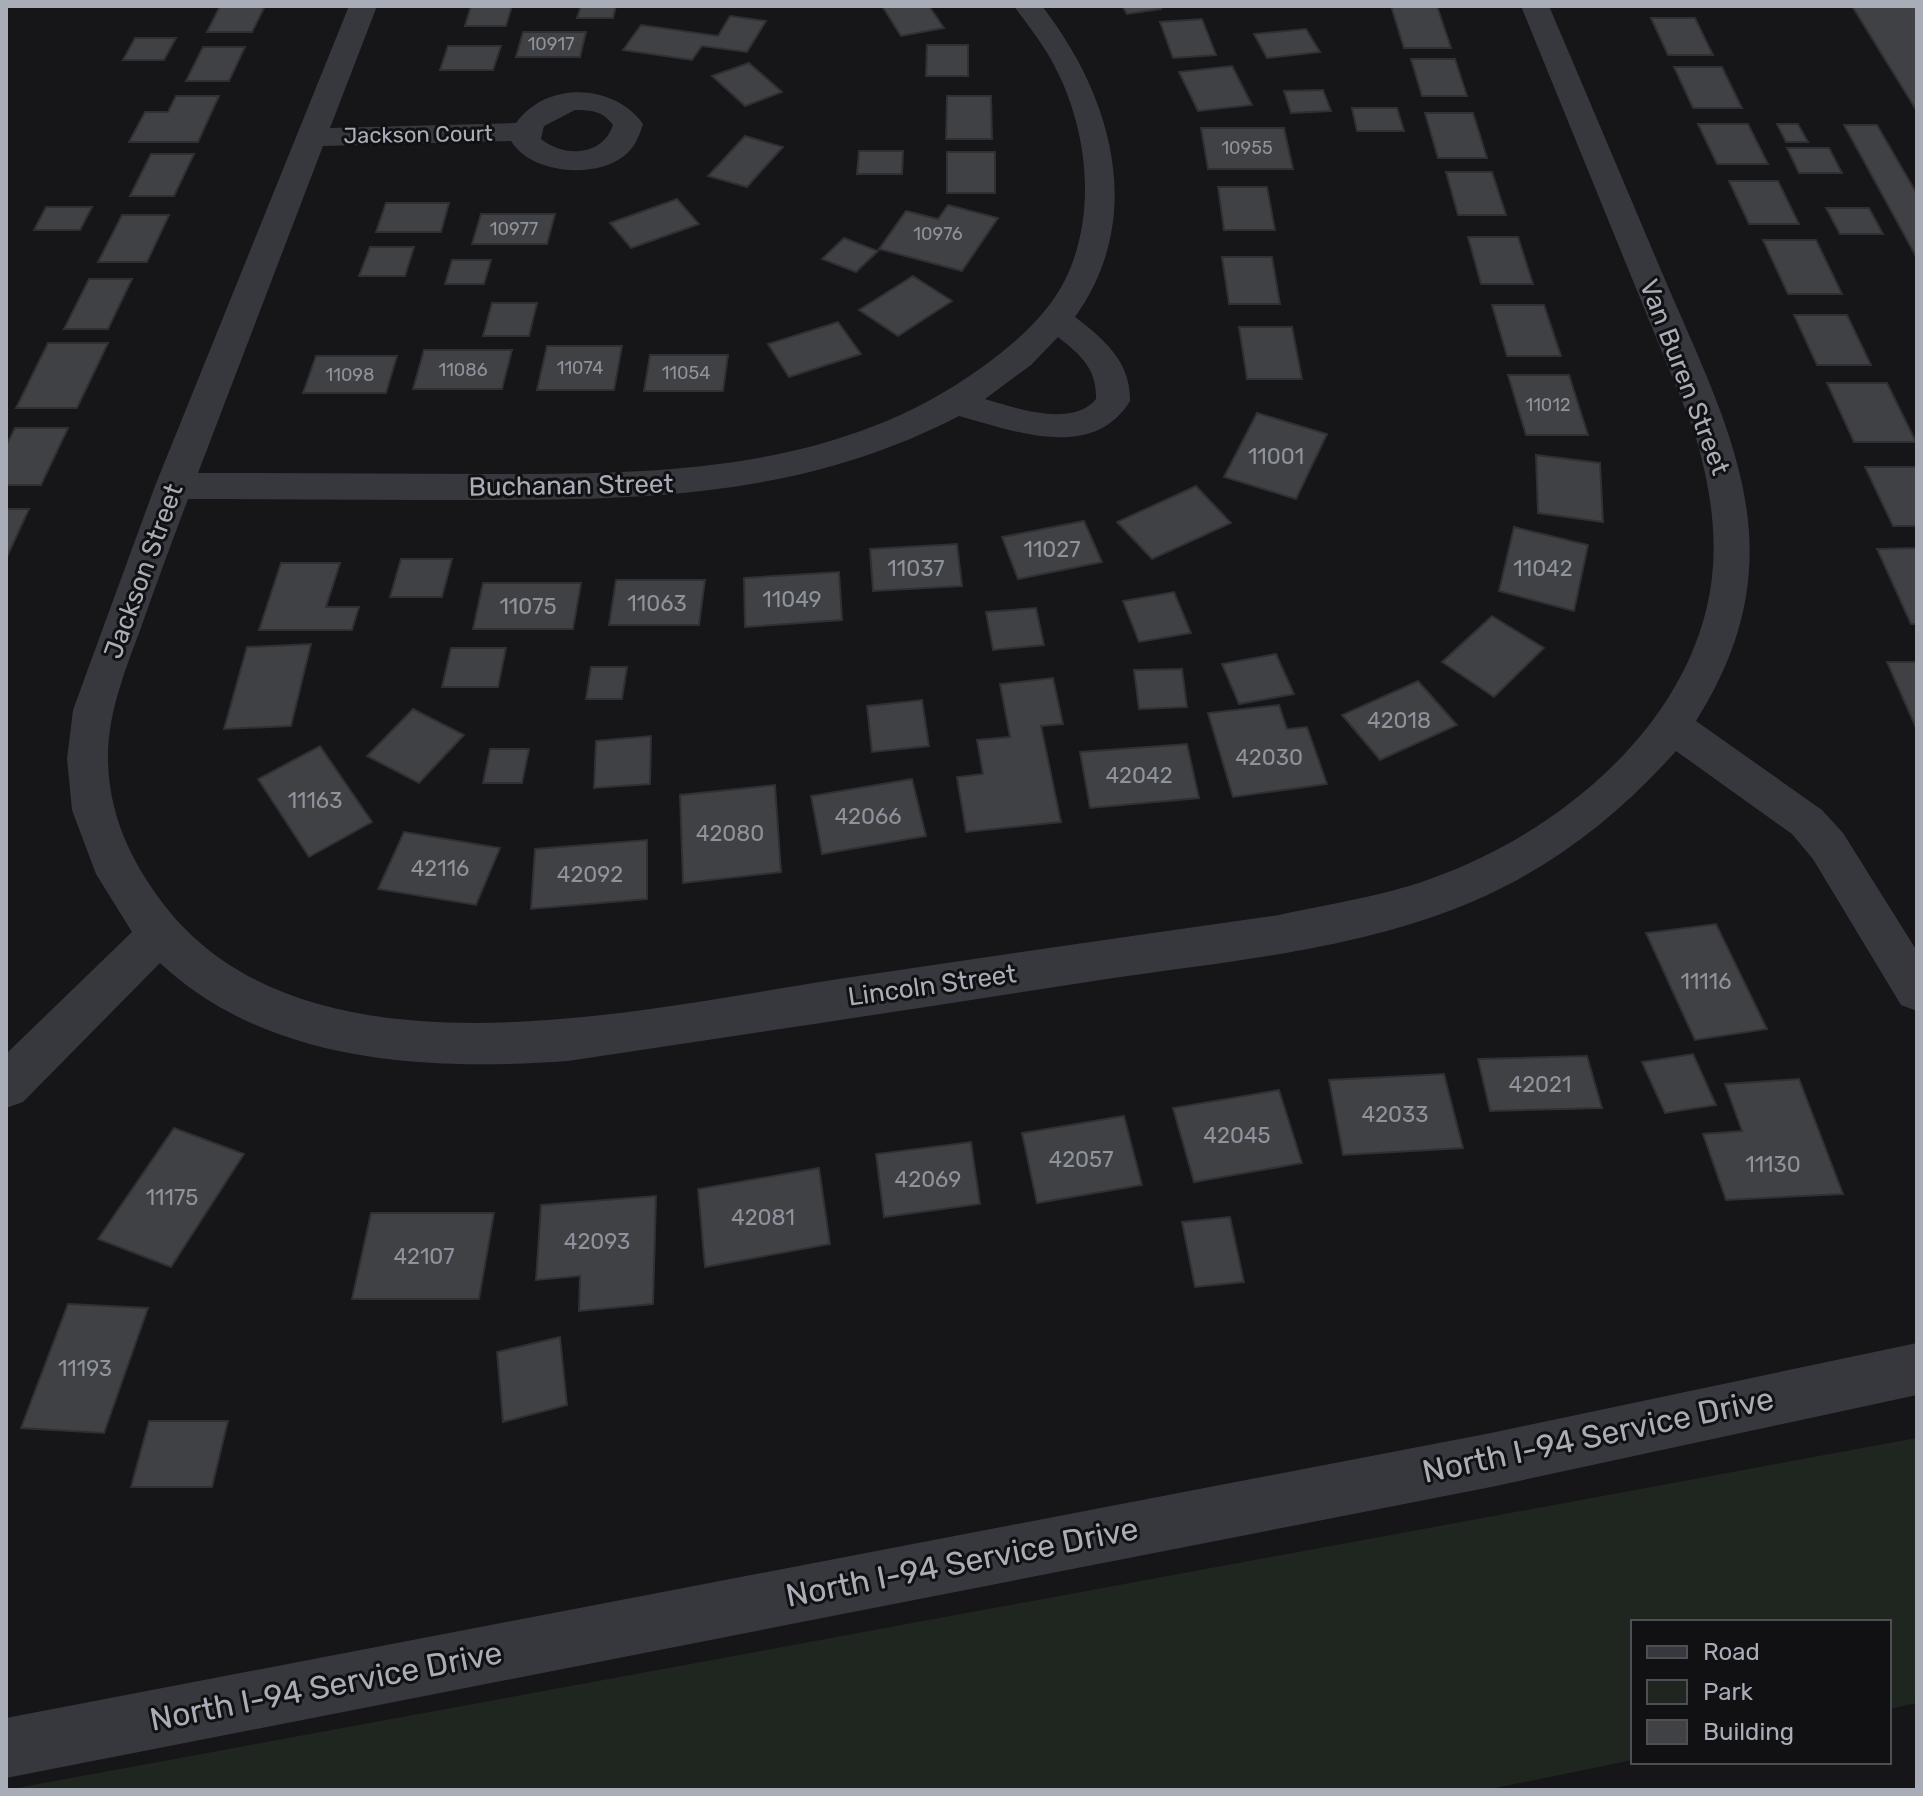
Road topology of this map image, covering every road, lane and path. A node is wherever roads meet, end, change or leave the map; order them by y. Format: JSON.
{"nodes":[{"id":1,"x":363,"y":6,"type":"edge"},
{"id":2,"x":1028,"y":6,"type":"edge"},
{"id":3,"x":1535,"y":6,"type":"edge"},
{"id":4,"x":525,"y":132,"type":"dead end"},
{"id":5,"x":311,"y":137,"type":"junction"},
{"id":6,"x":1056,"y":319,"type":"junction"},
{"id":7,"x":955,"y":403,"type":"junction"},
{"id":8,"x":173,"y":486,"type":"junction"},
{"id":9,"x":1673,"y":727,"type":"junction"},
{"id":10,"x":159,"y":934,"type":"junction"},
{"id":11,"x":1917,"y":991,"type":"edge"},
{"id":12,"x":6,"y":1086,"type":"edge"},
{"id":13,"x":1917,"y":1369,"type":"edge"},
{"id":14,"x":6,"y":1748,"type":"edge"}],
"edges":[{"from":1,"to":5,"type":"street","name":"Jackson Street"},
{"from":2,"to":6,"type":"street","name":"Buchanan Street"},
{"from":3,"to":9,"type":"street","name":"Van Buren Street"},
{"from":4,"to":5,"type":"street","name":"Jackson Court"},
{"from":5,"to":8,"type":"street","name":"Jackson Street"},
{"from":6,"to":7,"type":"street","name":"Buchanan Street"},
{"from":6,"to":7,"type":"street"},
{"from":7,"to":8,"type":"street","name":"Buchanan Street"},
{"from":8,"to":10,"type":"street","name":"Jackson Street"},
{"from":9,"to":10,"type":"street","name":"Lincoln Street"},
{"from":9,"to":11,"type":"street"},
{"from":10,"to":12,"type":"street"},
{"from":13,"to":14,"type":"street","name":"North I-94 Service Drive"}]}
